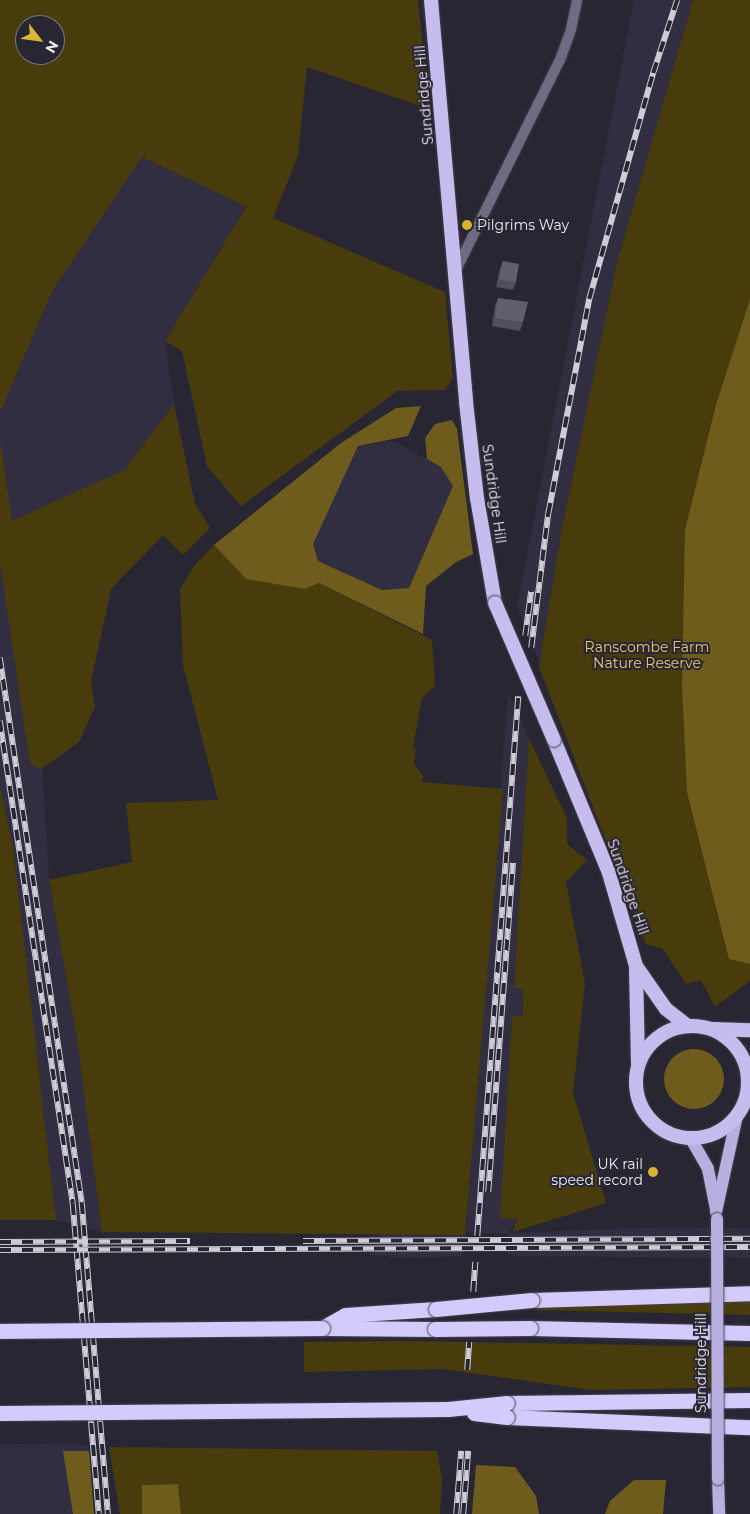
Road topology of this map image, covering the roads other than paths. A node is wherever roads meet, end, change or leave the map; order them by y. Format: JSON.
{"nodes":[{"id":1,"x":431,"y":0,"type":"edge"},
{"id":2,"x":577,"y":0,"type":"edge"},
{"id":3,"x":457,"y":268,"type":"junction"},
{"id":4,"x":636,"y":966,"type":"junction"},
{"id":5,"x":688,"y":1026,"type":"junction"},
{"id":6,"x":713,"y":1029,"type":"junction"},
{"id":7,"x":750,"y":1030,"type":"edge"},
{"id":8,"x":638,"y":1066,"type":"junction"},
{"id":9,"x":749,"y":1089,"type":"edge"},
{"id":10,"x":737,"y":1116,"type":"junction"},
{"id":11,"x":691,"y":1139,"type":"junction"},
{"id":12,"x":716,"y":1216,"type":"junction"},
{"id":13,"x":750,"y":1293,"type":"edge"},
{"id":14,"x":322,"y":1328,"type":"junction"},
{"id":15,"x":0,"y":1331,"type":"edge"},
{"id":16,"x":750,"y":1333,"type":"edge"},
{"id":17,"x":750,"y":1400,"type":"edge"},
{"id":18,"x":507,"y":1410,"type":"junction"},
{"id":19,"x":0,"y":1413,"type":"edge"},
{"id":20,"x":750,"y":1427,"type":"edge"},
{"id":21,"x":719,"y":1514,"type":"edge"}],
"edges":[{"from":1,"to":3,"type":"highway","name":"Sundridge Hill"},
{"from":2,"to":3,"type":"street"},
{"from":3,"to":4,"type":"highway","name":"Sundridge Hill","bridge":true},
{"from":4,"to":5,"type":"highway","name":"Sundridge Hill"},
{"from":4,"to":8,"type":"highway","name":"Sundridge Hill"},
{"from":5,"to":6,"type":"highway"},
{"from":5,"to":8,"type":"highway"},
{"from":6,"to":7,"type":"highway"},
{"from":6,"to":9,"type":"highway"},
{"from":8,"to":11,"type":"highway"},
{"from":9,"to":10,"type":"highway"},
{"from":10,"to":11,"type":"highway"},
{"from":10,"to":12,"type":"main road","name":"Sundridge Hill"},
{"from":11,"to":12,"type":"main road","name":"Sundridge Hill"},
{"from":12,"to":21,"type":"main road","name":"Sundridge Hill","bridge":true},
{"from":13,"to":14,"type":"highway","bridge":true},
{"from":14,"to":15,"type":"highway","bridge":true},
{"from":14,"to":16,"type":"highway","bridge":true},
{"from":17,"to":18,"type":"highway"},
{"from":18,"to":19,"type":"highway","bridge":true},
{"from":18,"to":20,"type":"highway"}]}
